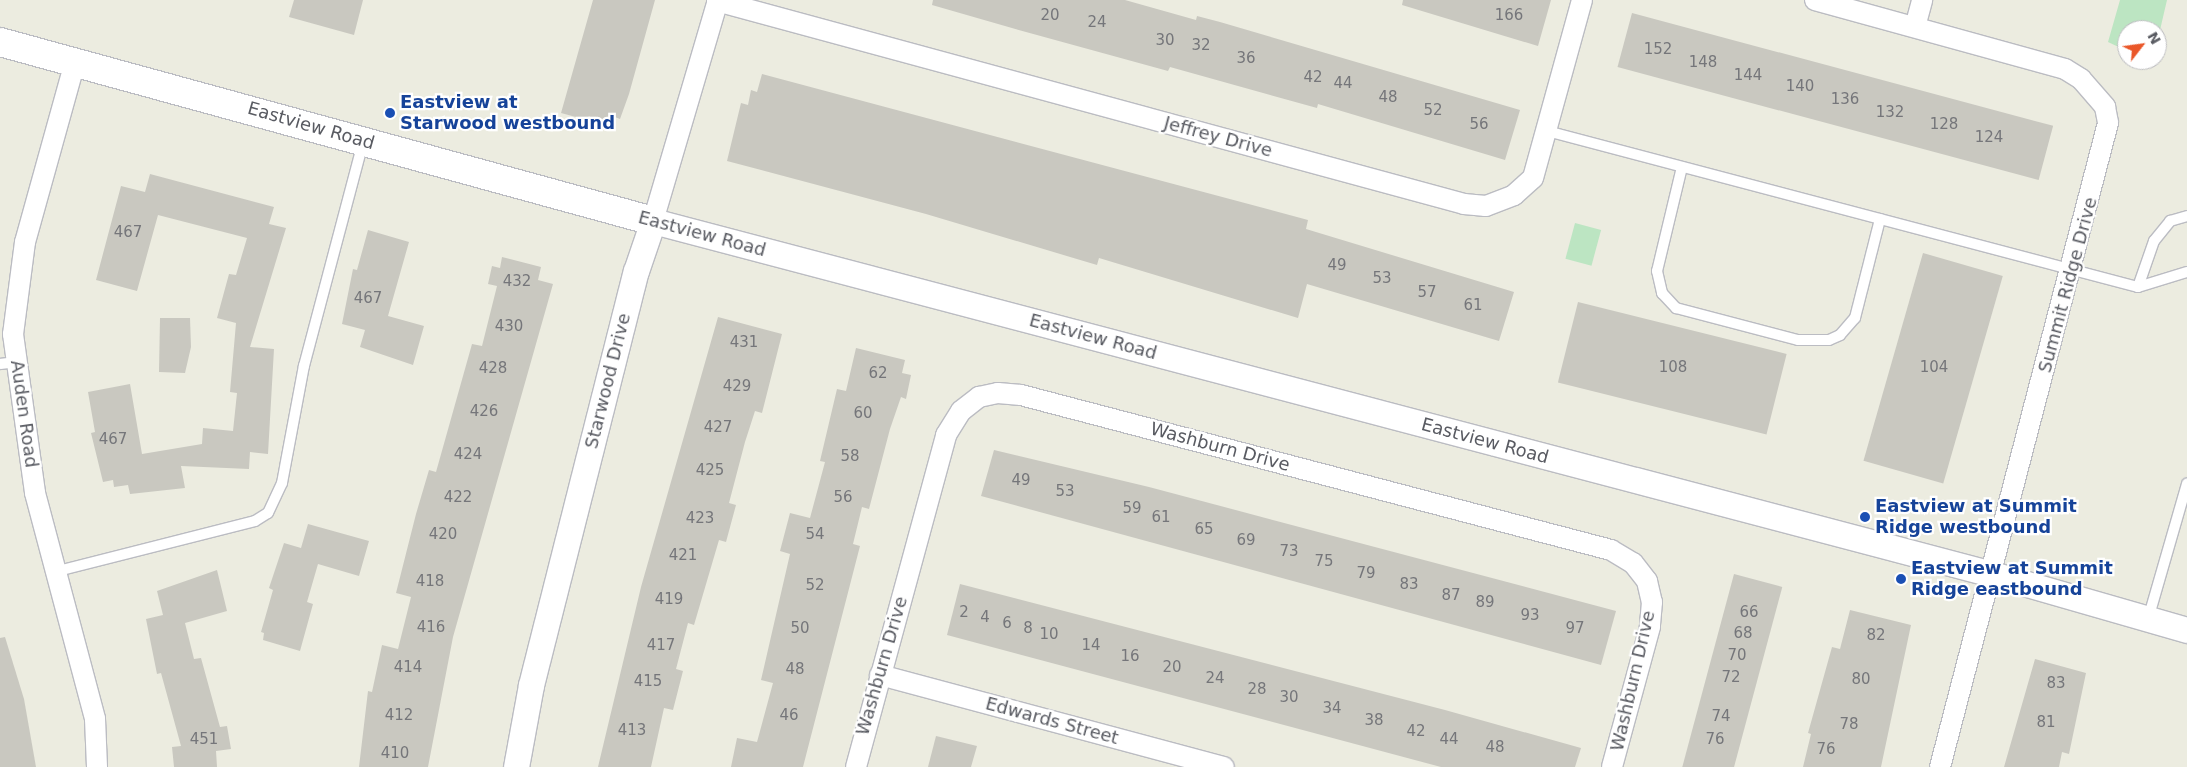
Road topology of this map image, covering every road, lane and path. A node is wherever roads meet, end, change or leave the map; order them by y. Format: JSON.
{"nodes":[{"id":1,"x":1582,"y":0,"type":"edge"},
{"id":2,"x":1815,"y":0,"type":"edge"},
{"id":3,"x":1922,"y":0,"type":"edge"},
{"id":4,"x":718,"y":1,"type":"edge"},
{"id":5,"x":1915,"y":27,"type":"junction"},
{"id":6,"x":0,"y":42,"type":"edge"},
{"id":7,"x":75,"y":62,"type":"junction"},
{"id":8,"x":1548,"y":131,"type":"junction"},
{"id":9,"x":363,"y":142,"type":"junction"},
{"id":10,"x":1682,"y":167,"type":"junction"},
{"id":11,"x":2187,"y":216,"type":"edge"},
{"id":12,"x":1880,"y":219,"type":"junction"},
{"id":13,"x":653,"y":221,"type":"junction"},
{"id":14,"x":2072,"y":270,"type":"junction"},
{"id":15,"x":2187,"y":272,"type":"edge"},
{"id":16,"x":2138,"y":288,"type":"junction"},
{"id":17,"x":8,"y":363,"type":"edge"},
{"id":18,"x":2187,"y":484,"type":"edge"},
{"id":19,"x":54,"y":572,"type":"junction"},
{"id":20,"x":1992,"y":574,"type":"junction"},
{"id":21,"x":2147,"y":620,"type":"junction"},
{"id":22,"x":2187,"y":630,"type":"edge"},
{"id":23,"x":880,"y":675,"type":"junction"},
{"id":24,"x":1190,"y":763,"type":"edge"},
{"id":25,"x":97,"y":767,"type":"edge"},
{"id":26,"x":516,"y":767,"type":"edge"},
{"id":27,"x":856,"y":767,"type":"edge"},
{"id":28,"x":1224,"y":767,"type":"edge"},
{"id":29,"x":1612,"y":767,"type":"edge"},
{"id":30,"x":1940,"y":767,"type":"edge"}],
"edges":[{"from":1,"to":8,"type":"street","name":"Jeffrey Drive"},
{"from":2,"to":5,"type":"street","name":"Summit Ridge Drive"},
{"from":3,"to":5,"type":"street"},
{"from":4,"to":8,"type":"street","name":"Jeffrey Drive"},
{"from":4,"to":13,"type":"street","name":"Starwood Drive"},
{"from":5,"to":14,"type":"street","name":"Summit Ridge Drive"},
{"from":6,"to":7,"type":"main road","name":"Eastview Road"},
{"from":7,"to":9,"type":"main road","name":"Eastview Road"},
{"from":7,"to":17,"type":"street","name":"Auden Road"},
{"from":8,"to":10,"type":"lane"},
{"from":9,"to":13,"type":"main road","name":"Eastview Road"},
{"from":9,"to":19,"type":"lane"},
{"from":10,"to":12,"type":"lane"},
{"from":10,"to":12,"type":"lane"},
{"from":11,"to":16,"type":"lane"},
{"from":12,"to":14,"type":"lane"},
{"from":13,"to":20,"type":"street","name":"Eastview Road"},
{"from":13,"to":26,"type":"street","name":"Starwood Drive"},
{"from":14,"to":16,"type":"lane"},
{"from":14,"to":20,"type":"street","name":"Summit Ridge Drive"},
{"from":15,"to":16,"type":"lane"},
{"from":17,"to":19,"type":"street","name":"Auden Road"},
{"from":18,"to":21,"type":"lane"},
{"from":19,"to":25,"type":"street","name":"Auden Road"},
{"from":20,"to":21,"type":"street","name":"Eastview Road"},
{"from":20,"to":30,"type":"street","name":"Summit Ridge Drive"},
{"from":21,"to":22,"type":"street","name":"Eastview Road"},
{"from":23,"to":24,"type":"street","name":"Edwards Street"},
{"from":23,"to":27,"type":"street","name":"Washburn Drive"},
{"from":23,"to":29,"type":"street","name":"Washburn Drive"},
{"from":24,"to":28,"type":"street","name":"Edwards Street"}]}
